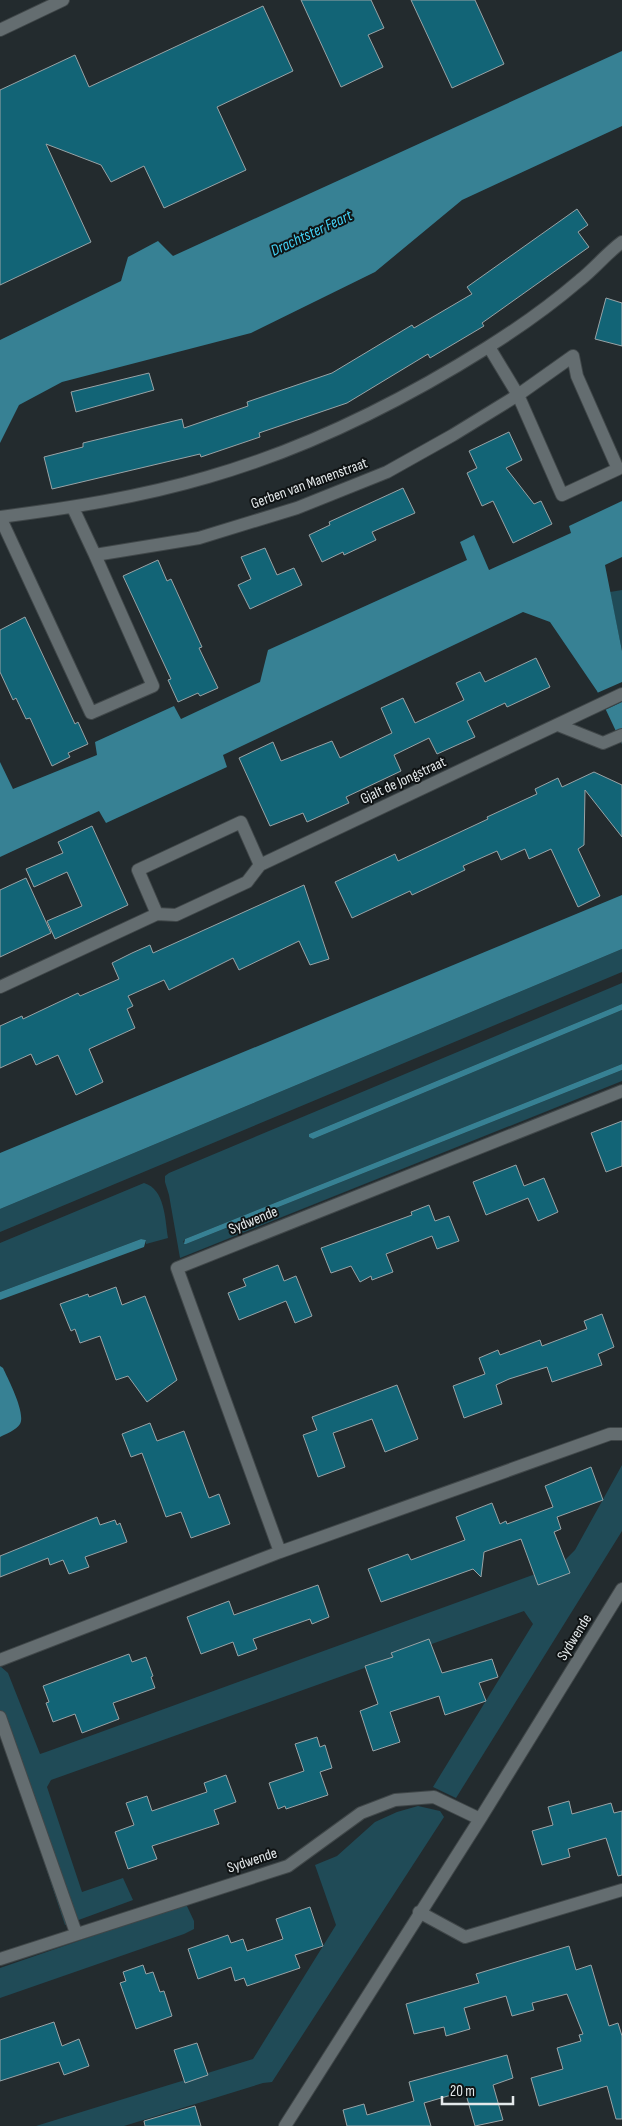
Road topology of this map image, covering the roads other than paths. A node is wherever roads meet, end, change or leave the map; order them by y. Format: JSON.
{"nodes":[{"id":1,"x":63,"y":0,"type":"edge"},
{"id":2,"x":0,"y":30,"type":"edge"},
{"id":3,"x":622,"y":242,"type":"edge"},
{"id":4,"x":489,"y":347,"type":"junction"},
{"id":5,"x":518,"y":395,"type":"junction"},
{"id":6,"x":73,"y":508,"type":"junction"},
{"id":7,"x":0,"y":517,"type":"edge"},
{"id":8,"x":95,"y":555,"type":"junction"},
{"id":9,"x":622,"y":694,"type":"edge"},
{"id":10,"x":558,"y":725,"type":"junction"},
{"id":11,"x":618,"y":736,"type":"edge"},
{"id":12,"x":260,"y":865,"type":"junction"},
{"id":13,"x":158,"y":914,"type":"junction"},
{"id":14,"x":0,"y":987,"type":"edge"},
{"id":15,"x":622,"y":1091,"type":"edge"},
{"id":16,"x":622,"y":1434,"type":"edge"},
{"id":17,"x":280,"y":1552,"type":"junction"},
{"id":18,"x":620,"y":1597,"type":"edge"},
{"id":19,"x":0,"y":1660,"type":"edge"},
{"id":20,"x":0,"y":1717,"type":"edge"},
{"id":21,"x":480,"y":1819,"type":"junction"},
{"id":22,"x":622,"y":1890,"type":"edge"},
{"id":23,"x":420,"y":1912,"type":"junction"},
{"id":24,"x":76,"y":1933,"type":"junction"},
{"id":25,"x":0,"y":1959,"type":"edge"},
{"id":26,"x":285,"y":2126,"type":"edge"}],
"edges":[{"from":1,"to":2,"type":"street"},
{"from":3,"to":4,"type":"street"},
{"from":4,"to":5,"type":"street","name":"Gerben van Manenstraat"},
{"from":4,"to":6,"type":"street"},
{"from":5,"to":5,"type":"street","name":"Gerben van Manenstraat"},
{"from":5,"to":8,"type":"street","name":"Gerben van Manenstraat"},
{"from":6,"to":7,"type":"street"},
{"from":6,"to":8,"type":"street"},
{"from":7,"to":8,"type":"street"},
{"from":9,"to":10,"type":"street","name":"Gjalt de Jongstraat"},
{"from":10,"to":11,"type":"street"},
{"from":10,"to":12,"type":"street","name":"Gjalt de Jongstraat"},
{"from":12,"to":13,"type":"street","name":"Gjalt de Jongstraat"},
{"from":12,"to":13,"type":"street"},
{"from":13,"to":14,"type":"street","name":"Gjalt de Jongstraat"},
{"from":15,"to":17,"type":"street","name":"Sydwende"},
{"from":16,"to":17,"type":"street"},
{"from":17,"to":19,"type":"street"},
{"from":18,"to":21,"type":"street","name":"Sydwende"},
{"from":20,"to":24,"type":"street"},
{"from":21,"to":23,"type":"street","name":"Sydwende"},
{"from":21,"to":24,"type":"street","name":"Sydwende"},
{"from":22,"to":23,"type":"street"},
{"from":23,"to":26,"type":"street","name":"Sydwende"},
{"from":24,"to":25,"type":"street","name":"Sydwende"}]}
